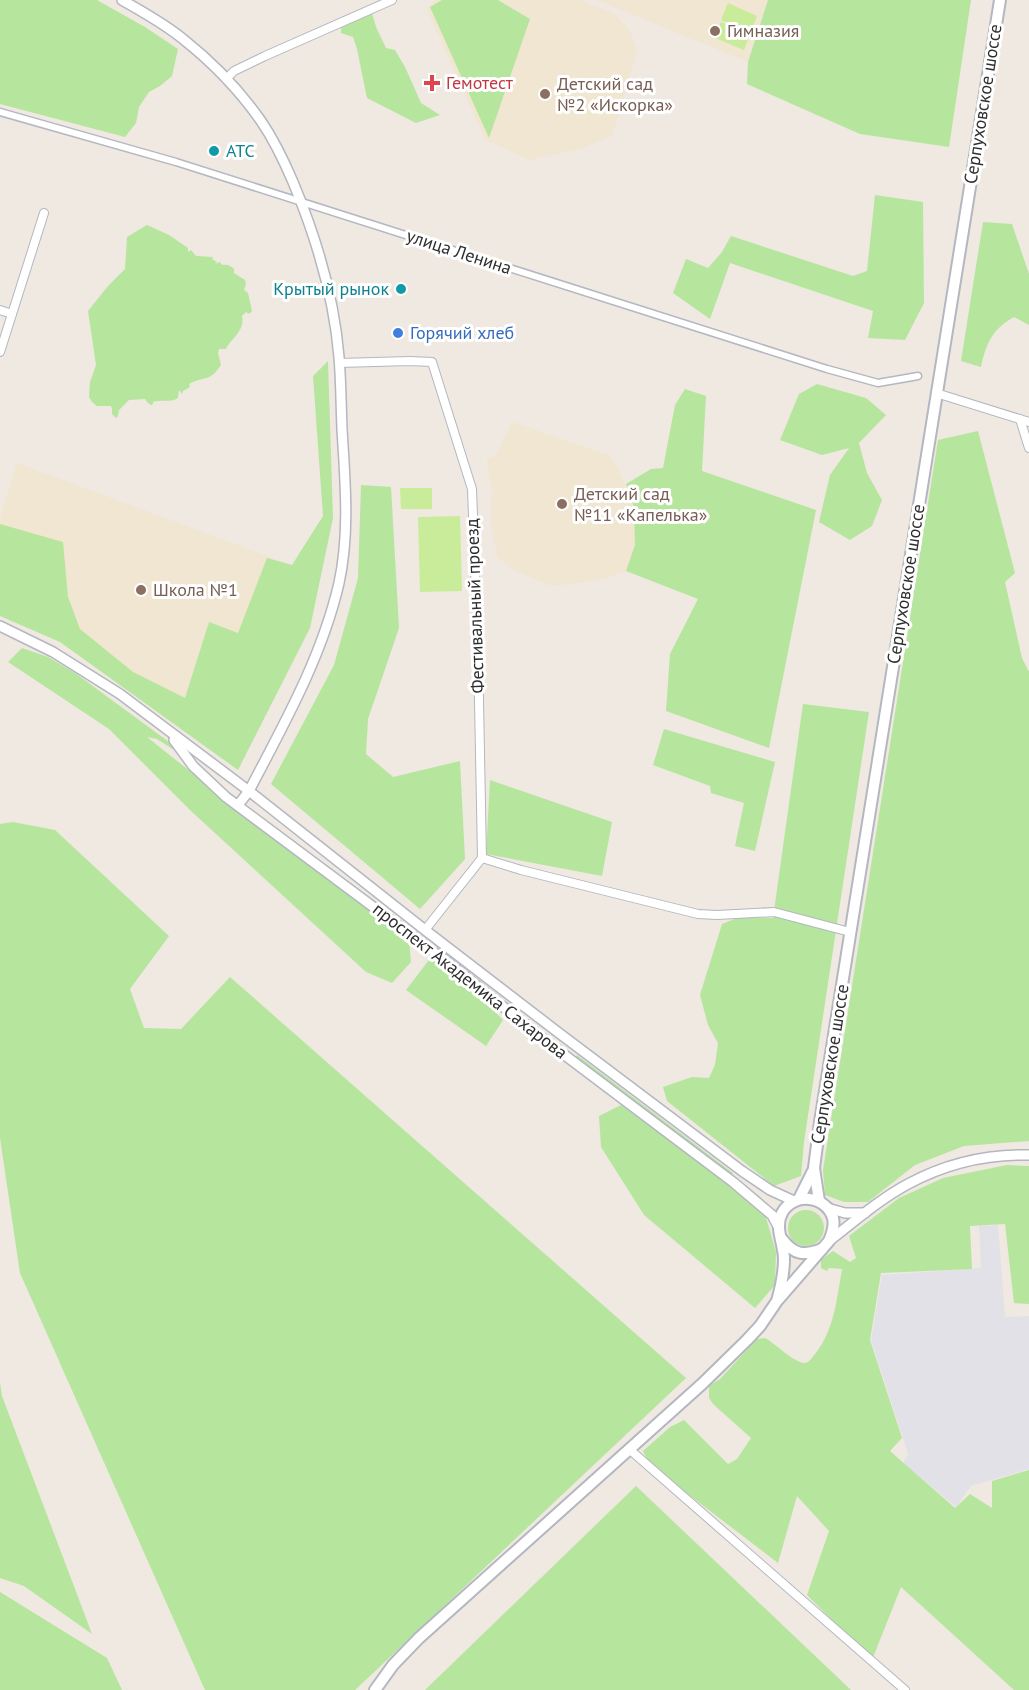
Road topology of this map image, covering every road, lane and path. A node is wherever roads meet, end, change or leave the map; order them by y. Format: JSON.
{"nodes":[{"id":1,"x":122,"y":0,"type":"edge"},
{"id":2,"x":392,"y":0,"type":"edge"},
{"id":3,"x":1000,"y":0,"type":"edge"},
{"id":4,"x":226,"y":79,"type":"junction"},
{"id":5,"x":0,"y":112,"type":"edge"},
{"id":6,"x":301,"y":201,"type":"junction"},
{"id":7,"x":44,"y":213,"type":"dead end"},
{"id":8,"x":0,"y":310,"type":"edge"},
{"id":9,"x":12,"y":314,"type":"junction"},
{"id":10,"x":0,"y":352,"type":"edge"},
{"id":11,"x":339,"y":363,"type":"junction"},
{"id":12,"x":918,"y":376,"type":"dead end"},
{"id":13,"x":936,"y":393,"type":"junction"},
{"id":14,"x":1020,"y":419,"type":"junction"},
{"id":15,"x":1029,"y":422,"type":"edge"},
{"id":16,"x":1029,"y":448,"type":"edge"},
{"id":17,"x":0,"y":626,"type":"edge"},
{"id":18,"x":167,"y":731,"type":"junction"},
{"id":19,"x":249,"y":791,"type":"junction"},
{"id":20,"x":238,"y":805,"type":"junction"},
{"id":21,"x":482,"y":858,"type":"junction"},
{"id":22,"x":340,"y":864,"type":"junction"},
{"id":23,"x":332,"y":875,"type":"junction"},
{"id":24,"x":425,"y":930,"type":"junction"},
{"id":25,"x":850,"y":932,"type":"junction"},
{"id":26,"x":454,"y":952,"type":"junction"},
{"id":27,"x":447,"y":962,"type":"junction"},
{"id":28,"x":555,"y":1030,"type":"junction"},
{"id":29,"x":546,"y":1041,"type":"junction"},
{"id":30,"x":1029,"y":1155,"type":"edge"},
{"id":31,"x":814,"y":1168,"type":"junction"},
{"id":32,"x":742,"y":1172,"type":"junction"},
{"id":33,"x":734,"y":1182,"type":"junction"},
{"id":34,"x":797,"y":1200,"type":"junction"},
{"id":35,"x":823,"y":1205,"type":"junction"},
{"id":36,"x":865,"y":1213,"type":"junction"},
{"id":37,"x":778,"y":1226,"type":"junction"},
{"id":38,"x":782,"y":1239,"type":"junction"},
{"id":39,"x":826,"y":1245,"type":"junction"},
{"id":40,"x":777,"y":1301,"type":"junction"},
{"id":41,"x":629,"y":1449,"type":"junction"},
{"id":42,"x":375,"y":1690,"type":"edge"},
{"id":43,"x":905,"y":1690,"type":"edge"}],
"edges":[{"from":1,"to":4,"type":"street"},
{"from":2,"to":4,"type":"street"},
{"from":3,"to":13,"type":"main road","name":"Серпуховское шоссе"},
{"from":4,"to":6,"type":"street"},
{"from":5,"to":6,"type":"street","name":"улица Ленина"},
{"from":6,"to":11,"type":"street"},
{"from":6,"to":12,"type":"street","name":"улица Ленина"},
{"from":7,"to":9,"type":"street"},
{"from":8,"to":9,"type":"street"},
{"from":9,"to":10,"type":"street"},
{"from":11,"to":19,"type":"street"},
{"from":11,"to":21,"type":"street","name":"Фестивальный проезд"},
{"from":13,"to":14,"type":"street"},
{"from":13,"to":25,"type":"main road","name":"Серпуховское шоссе"},
{"from":14,"to":15,"type":"street"},
{"from":14,"to":16,"type":"street"},
{"from":17,"to":18,"type":"street","name":"проспект Академика Сахарова"},
{"from":18,"to":19,"type":"street","name":"проспект Академика Сахарова"},
{"from":18,"to":20,"type":"street","name":"проспект Академика Сахарова"},
{"from":19,"to":20,"type":"street"},
{"from":19,"to":22,"type":"street","name":"проспект Академика Сахарова"},
{"from":20,"to":23,"type":"street","name":"проспект Академика Сахарова"},
{"from":21,"to":24,"type":"street"},
{"from":21,"to":25,"type":"street"},
{"from":22,"to":23,"type":"street"},
{"from":22,"to":24,"type":"street","name":"проспект Академика Сахарова"},
{"from":23,"to":27,"type":"street","name":"проспект Академика Сахарова"},
{"from":24,"to":26,"type":"street","name":"проспект Академика Сахарова"},
{"from":25,"to":31,"type":"main road","name":"Серпуховское шоссе"},
{"from":26,"to":27,"type":"street"},
{"from":26,"to":28,"type":"street","name":"проспект Академика Сахарова"},
{"from":27,"to":29,"type":"street","name":"проспект Академика Сахарова"},
{"from":28,"to":29,"type":"street"},
{"from":28,"to":32,"type":"street","name":"проспект Академика Сахарова"},
{"from":29,"to":33,"type":"street","name":"проспект Академика Сахарова"},
{"from":30,"to":36,"type":"street"},
{"from":31,"to":34,"type":"main road"},
{"from":31,"to":35,"type":"main road"},
{"from":32,"to":33,"type":"street"},
{"from":32,"to":34,"type":"street","name":"проспект Академика Сахарова"},
{"from":33,"to":37,"type":"street","name":"проспект Академика Сахарова"},
{"from":34,"to":35,"type":"main road"},
{"from":34,"to":37,"type":"main road"},
{"from":35,"to":36,"type":"street"},
{"from":35,"to":39,"type":"main road"},
{"from":36,"to":39,"type":"street"},
{"from":37,"to":38,"type":"main road"},
{"from":38,"to":39,"type":"main road"},
{"from":38,"to":40,"type":"main road"},
{"from":39,"to":40,"type":"main road"},
{"from":40,"to":41,"type":"main road"},
{"from":41,"to":42,"type":"main road"},
{"from":41,"to":43,"type":"street"}]}
